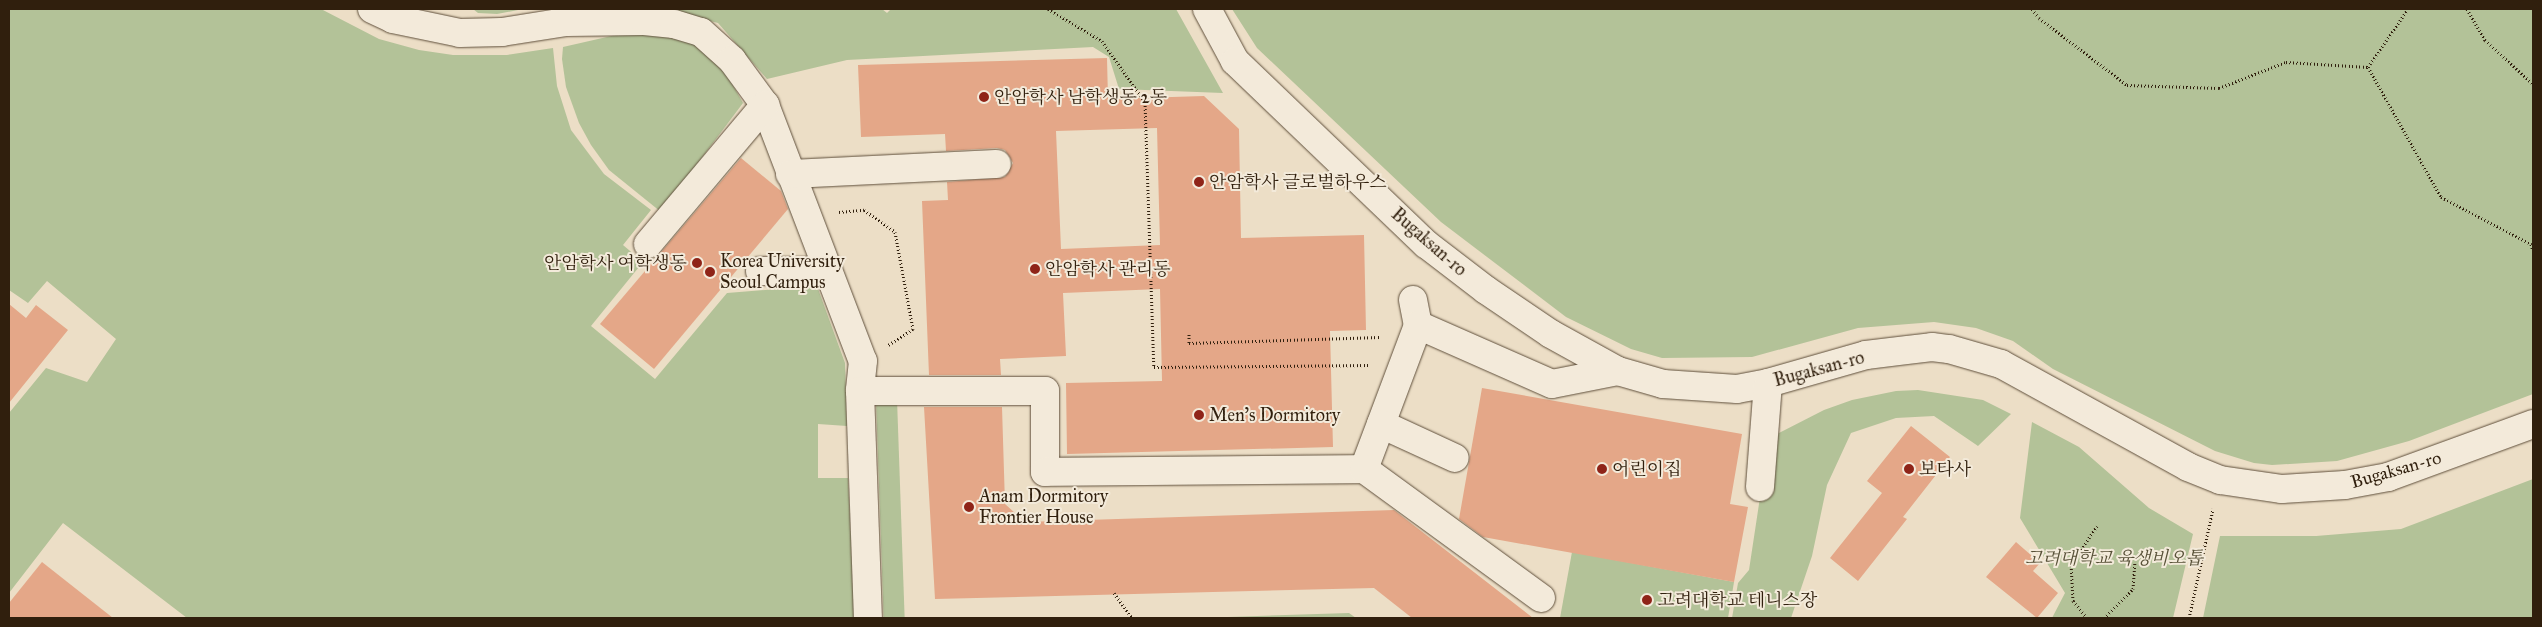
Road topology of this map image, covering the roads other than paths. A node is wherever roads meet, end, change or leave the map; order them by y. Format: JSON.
{"nodes":[{"id":1,"x":372,"y":9,"type":"edge"},
{"id":2,"x":1207,"y":9,"type":"edge"},
{"id":3,"x":567,"y":15,"type":"edge"},
{"id":4,"x":765,"y":105,"type":"junction"},
{"id":5,"x":997,"y":164,"type":"dead end"},
{"id":6,"x":790,"y":174,"type":"junction"},
{"id":7,"x":648,"y":244,"type":"dead end"},
{"id":8,"x":828,"y":271,"type":"junction"},
{"id":9,"x":760,"y":272,"type":"dead end"},
{"id":10,"x":1618,"y":371,"type":"junction"},
{"id":11,"x":1768,"y":383,"type":"junction"},
{"id":12,"x":860,"y":391,"type":"junction"},
{"id":13,"x":1381,"y":424,"type":"junction"},
{"id":14,"x":2533,"y":424,"type":"edge"},
{"id":15,"x":1455,"y":458,"type":"dead end"},
{"id":16,"x":1364,"y":469,"type":"junction"},
{"id":17,"x":1760,"y":486,"type":"dead end"},
{"id":18,"x":1541,"y":598,"type":"dead end"},
{"id":19,"x":868,"y":618,"type":"edge"}],
"edges":[{"from":1,"to":3,"type":"street"},
{"from":2,"to":10,"type":"street","name":"Bugaksan-ro"},
{"from":3,"to":4,"type":"street"},
{"from":4,"to":6,"type":"street"},
{"from":4,"to":7,"type":"street"},
{"from":5,"to":6,"type":"street"},
{"from":6,"to":8,"type":"street"},
{"from":8,"to":9,"type":"street"},
{"from":8,"to":12,"type":"street"},
{"from":10,"to":11,"type":"street","name":"Bugaksan-ro"},
{"from":10,"to":13,"type":"street"},
{"from":11,"to":14,"type":"street","name":"Bugaksan-ro"},
{"from":11,"to":17,"type":"street"},
{"from":12,"to":16,"type":"street"},
{"from":12,"to":19,"type":"street"},
{"from":13,"to":15,"type":"street"},
{"from":13,"to":16,"type":"street"},
{"from":16,"to":18,"type":"street"}]}
